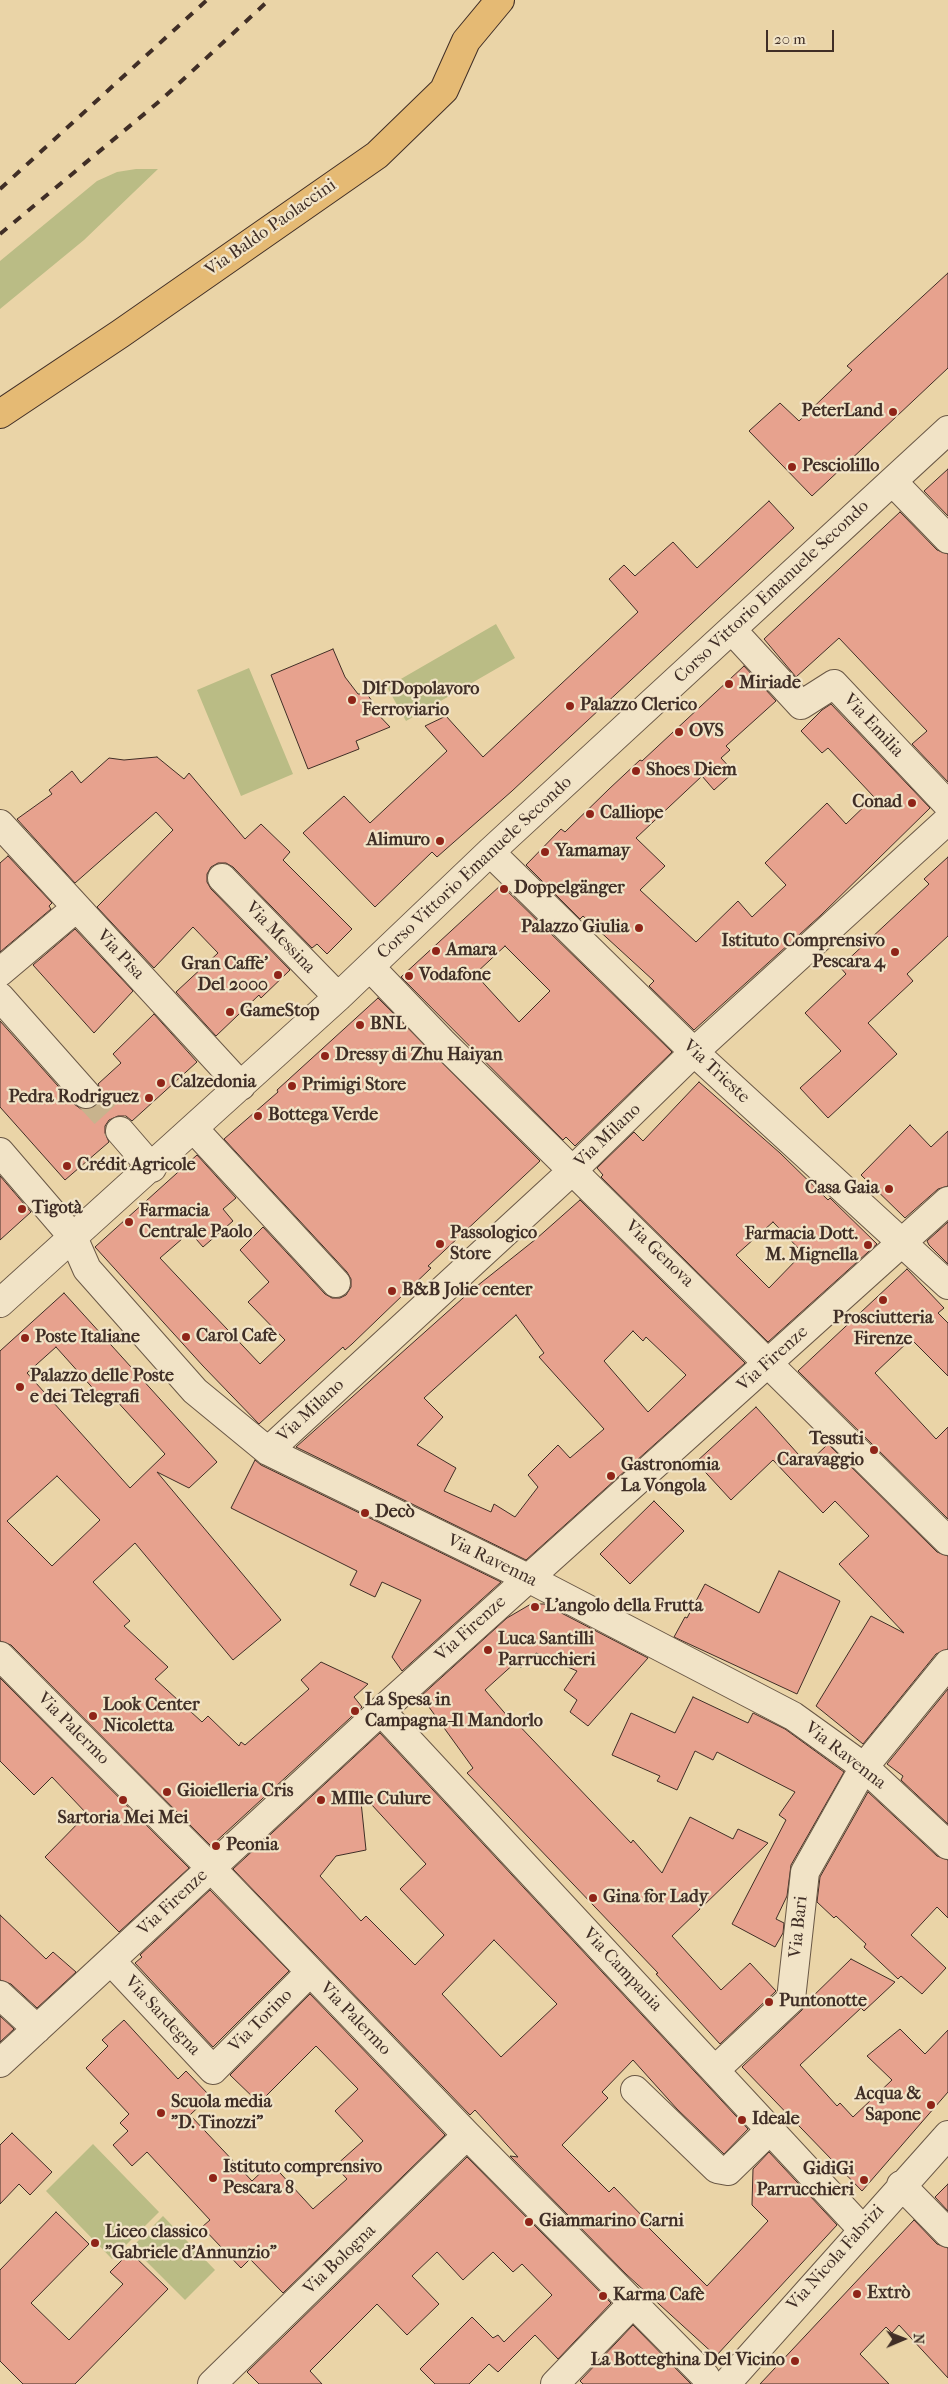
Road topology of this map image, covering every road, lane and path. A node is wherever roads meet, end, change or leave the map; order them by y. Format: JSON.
{"nodes":[{"id":1,"x":500,"y":0,"type":"edge"},
{"id":2,"x":0,"y":414,"type":"edge"},
{"id":3,"x":948,"y":430,"type":"edge"},
{"id":4,"x":892,"y":482,"type":"junction"},
{"id":5,"x":948,"y":539,"type":"edge"},
{"id":6,"x":732,"y":630,"type":"junction"},
{"id":7,"x":948,"y":805,"type":"edge"},
{"id":8,"x":948,"y":820,"type":"edge"},
{"id":9,"x":0,"y":824,"type":"edge"},
{"id":10,"x":490,"y":852,"type":"junction"},
{"id":11,"x":222,"y":878,"type":"dead end"},
{"id":12,"x":76,"y":908,"type":"junction"},
{"id":13,"x":370,"y":967,"type":"junction"},
{"id":14,"x":0,"y":972,"type":"edge"},
{"id":15,"x":0,"y":997,"type":"edge"},
{"id":16,"x":338,"y":997,"type":"junction"},
{"id":17,"x":694,"y":1052,"type":"junction"},
{"id":18,"x":241,"y":1086,"type":"junction"},
{"id":19,"x":86,"y":1094,"type":"tunnel mouth"},
{"id":20,"x":194,"y":1129,"type":"junction"},
{"id":21,"x":120,"y":1131,"type":"tunnel mouth"},
{"id":22,"x":0,"y":1152,"type":"edge"},
{"id":23,"x":152,"y":1168,"type":"junction"},
{"id":24,"x":573,"y":1170,"type":"junction"},
{"id":25,"x":948,"y":1201,"type":"edge"},
{"id":26,"x":74,"y":1237,"type":"junction"},
{"id":27,"x":903,"y":1242,"type":"junction"},
{"id":28,"x":336,"y":1284,"type":"dead end"},
{"id":29,"x":948,"y":1285,"type":"edge"},
{"id":30,"x":0,"y":1303,"type":"edge"},
{"id":31,"x":769,"y":1363,"type":"junction"},
{"id":32,"x":268,"y":1451,"type":"junction"},
{"id":33,"x":948,"y":1541,"type":"edge"},
{"id":34,"x":528,"y":1578,"type":"junction"},
{"id":35,"x":0,"y":1656,"type":"edge"},
{"id":36,"x":948,"y":1664,"type":"edge"},
{"id":37,"x":381,"y":1710,"type":"junction"},
{"id":38,"x":864,"y":1766,"type":"junction"},
{"id":39,"x":948,"y":1845,"type":"edge"},
{"id":40,"x":210,"y":1867,"type":"junction"},
{"id":41,"x":111,"y":1961,"type":"junction"},
{"id":42,"x":310,"y":1972,"type":"junction"},
{"id":43,"x":0,"y":1995,"type":"edge"},
{"id":44,"x":37,"y":2029,"type":"junction"},
{"id":45,"x":0,"y":2063,"type":"edge"},
{"id":46,"x":213,"y":2070,"type":"joint"},
{"id":47,"x":715,"y":2070,"type":"junction"},
{"id":48,"x":635,"y":2090,"type":"dead end"},
{"id":49,"x":770,"y":2130,"type":"junction"},
{"id":50,"x":467,"y":2135,"type":"junction"},
{"id":51,"x":948,"y":2135,"type":"edge"},
{"id":52,"x":901,"y":2185,"type":"junction"},
{"id":53,"x":862,"y":2229,"type":"junction"},
{"id":54,"x":948,"y":2233,"type":"edge"},
{"id":55,"x":632,"y":2304,"type":"junction"},
{"id":56,"x":212,"y":2384,"type":"edge"},
{"id":57,"x":555,"y":2384,"type":"edge"},
{"id":58,"x":708,"y":2384,"type":"edge"},
{"id":59,"x":726,"y":2384,"type":"edge"}],
"edges":[{"from":1,"to":2,"type":"main road","name":"Via Baldo Paolaccini"},
{"from":3,"to":4,"type":"street","name":"Corso Vittorio Emanuele Secondo"},
{"from":4,"to":5,"type":"street"},
{"from":4,"to":6,"type":"street","name":"Corso Vittorio Emanuele Secondo"},
{"from":6,"to":7,"type":"street","name":"Via Emilia"},
{"from":6,"to":10,"type":"street","name":"Corso Vittorio Emanuele Secondo"},
{"from":8,"to":17,"type":"street","name":"Via Milano"},
{"from":9,"to":12,"type":"street","name":"Via Pisa"},
{"from":10,"to":13,"type":"street","name":"Corso Vittorio Emanuele Secondo"},
{"from":10,"to":17,"type":"street","name":"Via Trieste"},
{"from":11,"to":16,"type":"street","name":"Via Messina"},
{"from":12,"to":14,"type":"street"},
{"from":12,"to":18,"type":"street","name":"Via Pisa"},
{"from":13,"to":16,"type":"street","name":"Corso Vittorio Emanuele Secondo"},
{"from":13,"to":24,"type":"street","name":"Via Genova"},
{"from":15,"to":19,"type":"street"},
{"from":16,"to":18,"type":"street","name":"Corso Vittorio Emanuele Secondo"},
{"from":17,"to":24,"type":"street","name":"Via Milano"},
{"from":17,"to":27,"type":"street","name":"Via Trieste"},
{"from":18,"to":20,"type":"street","name":"Corso Vittorio Emanuele Secondo"},
{"from":20,"to":23,"type":"street","name":"Corso Vittorio Emanuele Secondo"},
{"from":20,"to":28,"type":"street"},
{"from":21,"to":23,"type":"street"},
{"from":22,"to":26,"type":"street","name":"Via Ravenna"},
{"from":23,"to":26,"type":"street","name":"Corso Vittorio Emanuele Secondo"},
{"from":24,"to":31,"type":"street","name":"Via Genova"},
{"from":24,"to":32,"type":"street","name":"Via Milano"},
{"from":25,"to":27,"type":"street","name":"Via Firenze"},
{"from":26,"to":30,"type":"street","name":"Corso Vittorio Emanuele Secondo"},
{"from":26,"to":32,"type":"street","name":"Via Ravenna"},
{"from":27,"to":29,"type":"street","name":"Via Trieste"},
{"from":27,"to":31,"type":"street","name":"Via Firenze"},
{"from":31,"to":33,"type":"street","name":"Via Genova"},
{"from":31,"to":34,"type":"street","name":"Via Firenze"},
{"from":32,"to":34,"type":"street","name":"Via Ravenna"},
{"from":34,"to":37,"type":"street","name":"Via Firenze"},
{"from":34,"to":38,"type":"street","name":"Via Ravenna"},
{"from":35,"to":40,"type":"street","name":"Via Palermo"},
{"from":36,"to":38,"type":"street","name":"Via Bari"},
{"from":37,"to":40,"type":"street","name":"Via Firenze"},
{"from":37,"to":47,"type":"street","name":"Via Campania"},
{"from":38,"to":39,"type":"street","name":"Via Ravenna"},
{"from":38,"to":47,"type":"street","name":"Via Bari"},
{"from":40,"to":41,"type":"street","name":"Via Firenze"},
{"from":40,"to":42,"type":"street","name":"Via Palermo"},
{"from":41,"to":44,"type":"street","name":"Via Firenze"},
{"from":41,"to":46,"type":"street","name":"Via Sardegna"},
{"from":42,"to":46,"type":"street","name":"Via Torino"},
{"from":42,"to":50,"type":"street","name":"Via Palermo"},
{"from":43,"to":44,"type":"street"},
{"from":44,"to":45,"type":"street","name":"Via Firenze"},
{"from":47,"to":49,"type":"street","name":"Via Campania"},
{"from":48,"to":49,"type":"street"},
{"from":49,"to":53,"type":"street","name":"Via Campania"},
{"from":50,"to":55,"type":"street","name":"Via Palermo"},
{"from":50,"to":56,"type":"street","name":"Via Bologna"},
{"from":51,"to":52,"type":"street","name":"Via Nicola Fabrizi"},
{"from":52,"to":53,"type":"street","name":"Via Nicola Fabrizi"},
{"from":52,"to":54,"type":"street"},
{"from":53,"to":59,"type":"street","name":"Via Nicola Fabrizi"},
{"from":55,"to":57,"type":"street"},
{"from":55,"to":58,"type":"street","name":"Via Palermo"}]}
